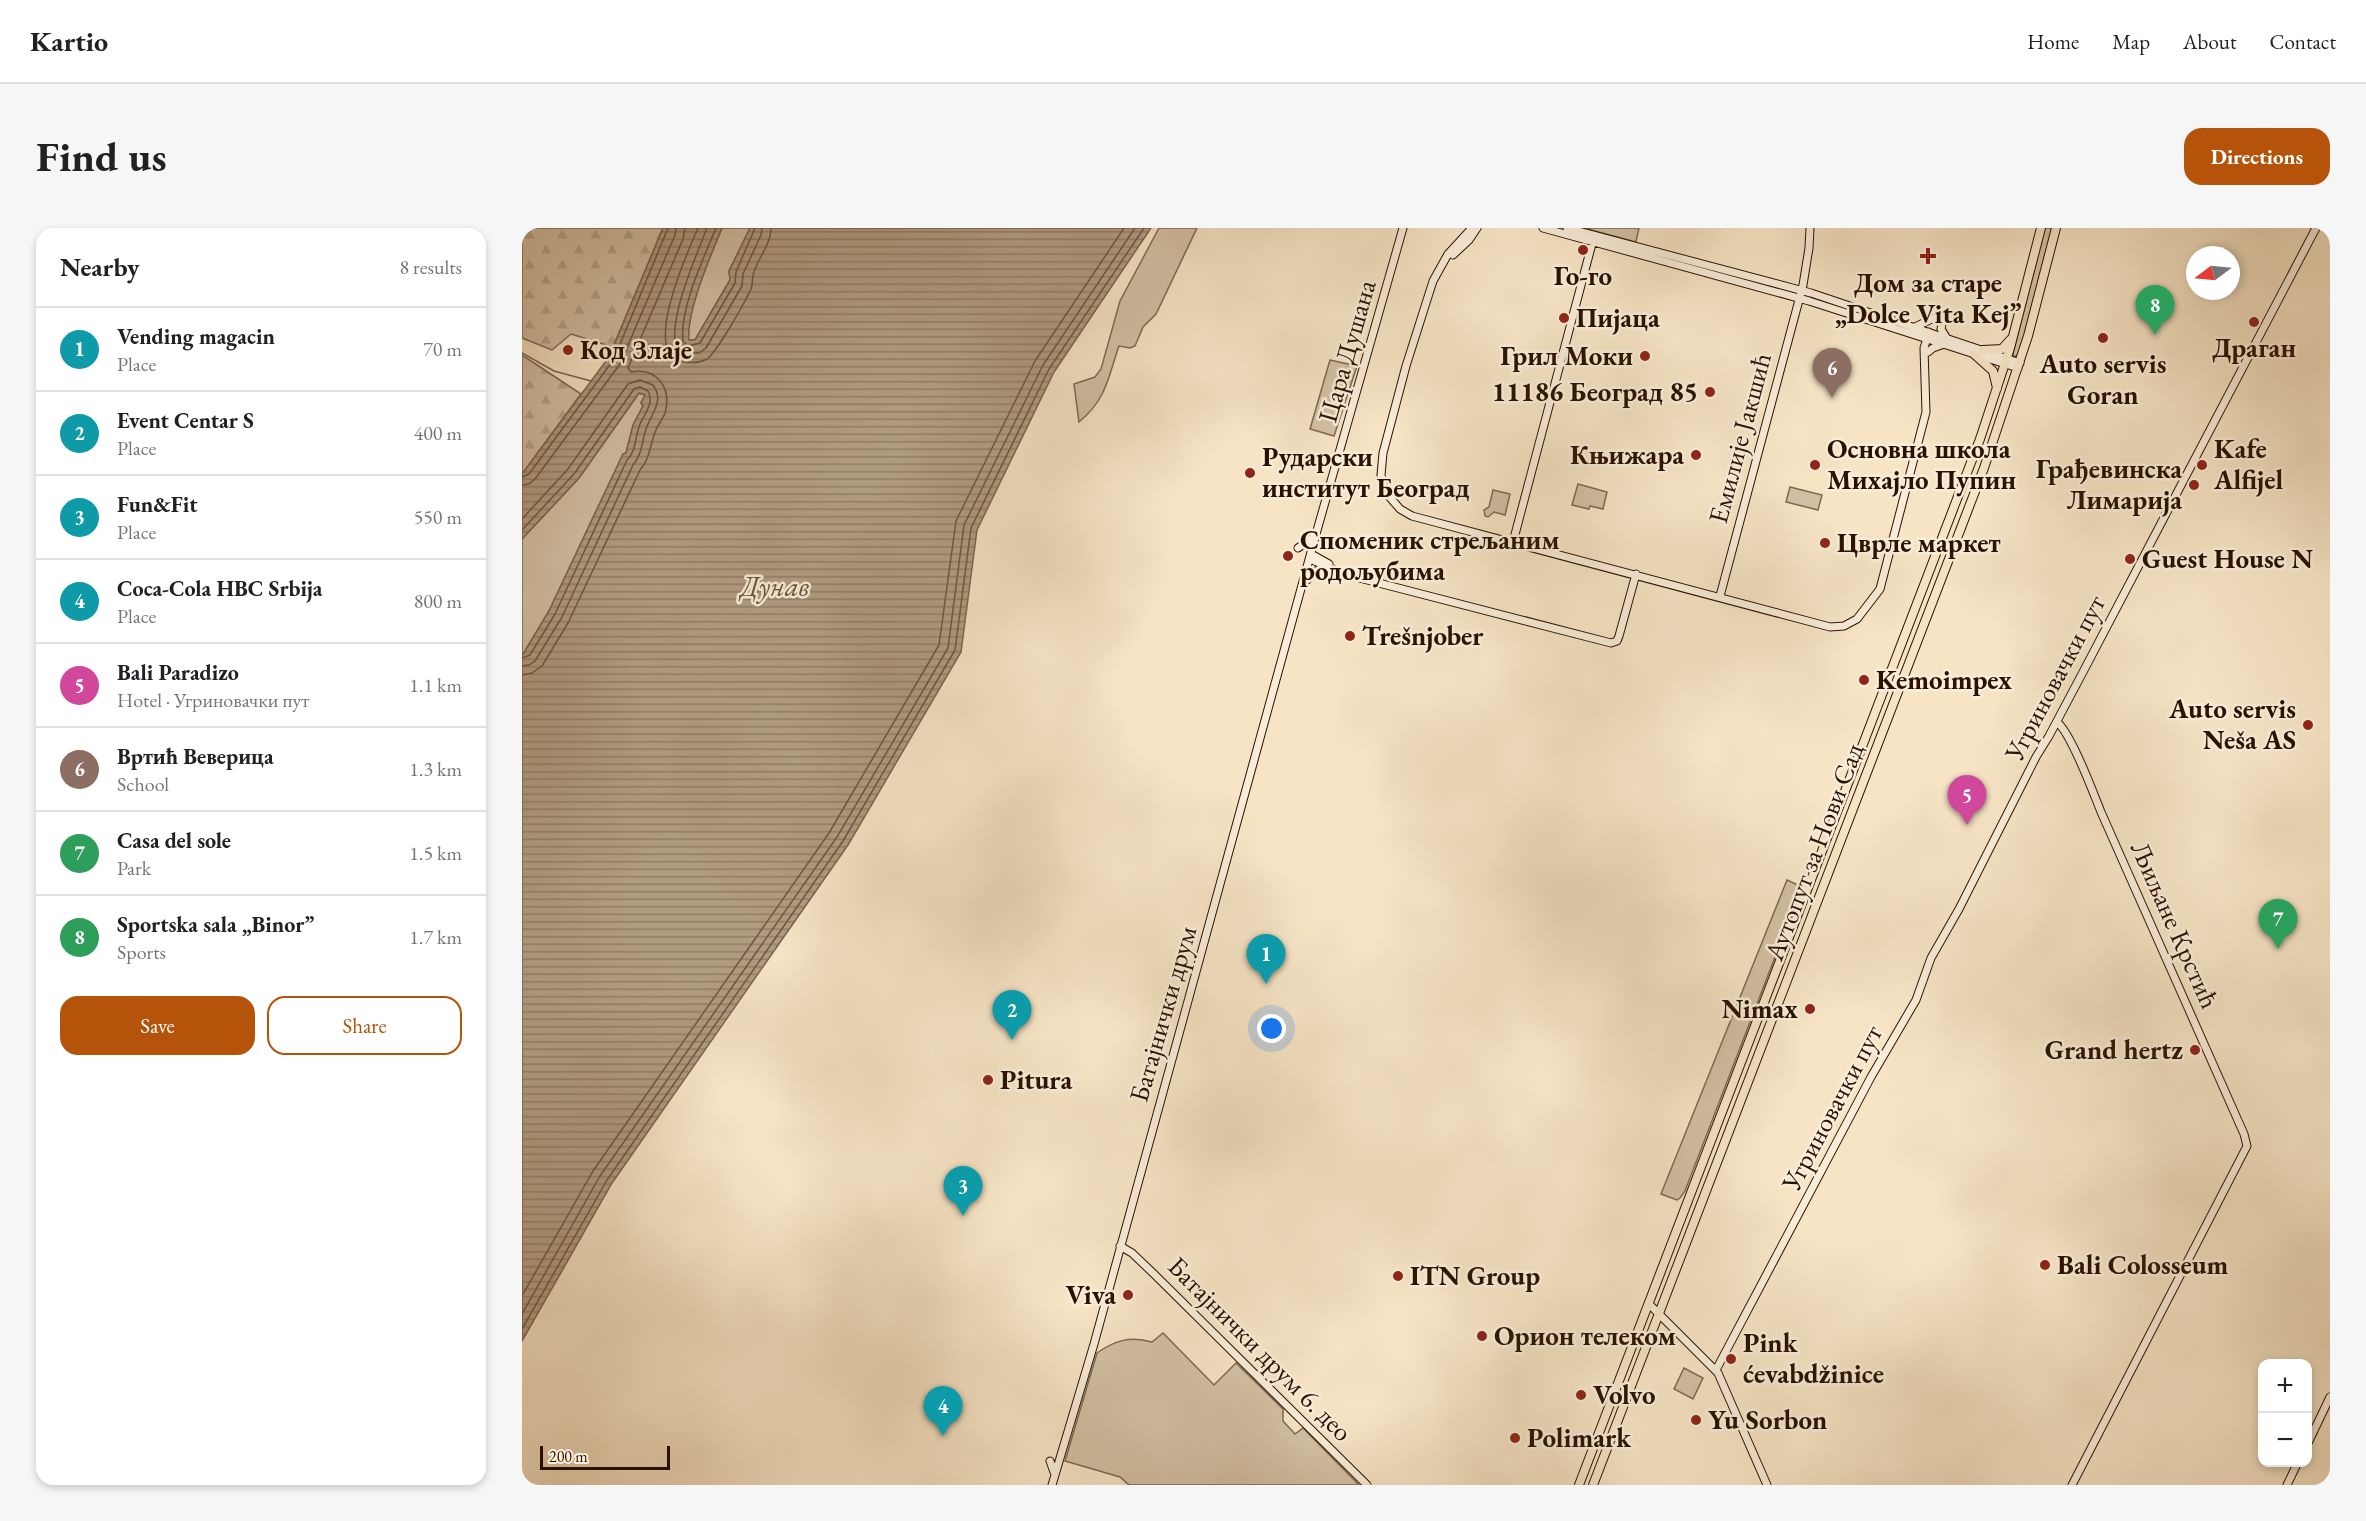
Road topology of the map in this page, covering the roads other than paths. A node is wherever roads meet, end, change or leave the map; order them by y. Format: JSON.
{"nodes":[{"id":1,"x":1403,"y":228,"type":"edge"},
{"id":2,"x":1543,"y":228,"type":"edge"},
{"id":3,"x":1567,"y":228,"type":"edge"},
{"id":4,"x":1810,"y":228,"type":"edge"},
{"id":5,"x":2041,"y":228,"type":"edge"},
{"id":6,"x":2056,"y":228,"type":"edge"},
{"id":7,"x":2316,"y":228,"type":"edge"},
{"id":8,"x":1475,"y":229,"type":"edge"},
{"id":9,"x":1593,"y":239,"type":"junction"},
{"id":10,"x":1800,"y":294,"type":"junction"},
{"id":11,"x":2015,"y":330,"type":"junction"},
{"id":12,"x":1914,"y":331,"type":"junction"},
{"id":13,"x":1930,"y":336,"type":"junction"},
{"id":14,"x":1945,"y":341,"type":"junction"},
{"id":15,"x":1983,"y":350,"type":"junction"},
{"id":16,"x":1926,"y":353,"type":"junction"},
{"id":17,"x":1974,"y":354,"type":"junction"},
{"id":18,"x":2006,"y":362,"type":"junction"},
{"id":19,"x":2019,"y":366,"type":"junction"},
{"id":20,"x":1997,"y":390,"type":"junction"},
{"id":21,"x":1316,"y":534,"type":"junction"},
{"id":22,"x":1513,"y":542,"type":"junction"},
{"id":23,"x":1298,"y":548,"type":"dead end"},
{"id":24,"x":1310,"y":556,"type":"junction"},
{"id":25,"x":1325,"y":564,"type":"junction"},
{"id":26,"x":1636,"y":574,"type":"junction"},
{"id":27,"x":1303,"y":585,"type":"junction"},
{"id":28,"x":1720,"y":596,"type":"junction"},
{"id":29,"x":2057,"y":722,"type":"junction"},
{"id":30,"x":1120,"y":1246,"type":"junction"},
{"id":31,"x":1649,"y":1304,"type":"junction"},
{"id":32,"x":1658,"y":1314,"type":"junction"},
{"id":33,"x":1716,"y":1370,"type":"junction"},
{"id":34,"x":2330,"y":1396,"type":"edge"},
{"id":35,"x":2312,"y":1433,"type":"edge"},
{"id":36,"x":1050,"y":1461,"type":"dead end"},
{"id":37,"x":2296,"y":1467,"type":"edge"},
{"id":38,"x":1053,"y":1481,"type":"edge"},
{"id":39,"x":1367,"y":1485,"type":"edge"},
{"id":40,"x":1579,"y":1485,"type":"edge"},
{"id":41,"x":1593,"y":1485,"type":"edge"},
{"id":42,"x":1767,"y":1485,"type":"edge"},
{"id":43,"x":2072,"y":1485,"type":"edge"},
{"id":44,"x":2287,"y":1485,"type":"edge"}],
"edges":[{"from":1,"to":21,"type":"street","name":"Цара Душана"},
{"from":2,"to":9,"type":"street"},
{"from":3,"to":9,"type":"street"},
{"from":4,"to":10,"type":"street","name":"Емилије Јакшић"},
{"from":5,"to":11,"type":"main road","name":"Аутопут за Нови Сад"},
{"from":6,"to":19,"type":"main road","name":"Аутопут за Нови Сад"},
{"from":7,"to":29,"type":"street","name":"Угриновачки пут"},
{"from":8,"to":22,"type":"street"},
{"from":9,"to":10,"type":"street"},
{"from":9,"to":22,"type":"street"},
{"from":10,"to":12,"type":"street"},
{"from":10,"to":28,"type":"street","name":"Емилије Јакшић"},
{"from":11,"to":15,"type":"main road"},
{"from":11,"to":18,"type":"main road","name":"Аутопут за Нови Сад"},
{"from":12,"to":13,"type":"street"},
{"from":12,"to":14,"type":"street"},
{"from":12,"to":16,"type":"street"},
{"from":13,"to":14,"type":"street"},
{"from":13,"to":16,"type":"street"},
{"from":14,"to":15,"type":"street"},
{"from":14,"to":16,"type":"street"},
{"from":14,"to":17,"type":"street"},
{"from":15,"to":18,"type":"street"},
{"from":16,"to":28,"type":"street"},
{"from":17,"to":18,"type":"street"},
{"from":17,"to":20,"type":"main road"},
{"from":18,"to":19,"type":"street"},
{"from":18,"to":20,"type":"main road","name":"Аутопут за Нови Сад"},
{"from":19,"to":32,"type":"main road","name":"Аутопут за Нови Сад"},
{"from":20,"to":31,"type":"main road","name":"Аутопут за Нови Сад"},
{"from":21,"to":23,"type":"street"},
{"from":21,"to":24,"type":"street","name":"Цара Душана"},
{"from":21,"to":25,"type":"street"},
{"from":22,"to":26,"type":"street"},
{"from":24,"to":25,"type":"street"},
{"from":24,"to":27,"type":"street","name":"Батајнички друм"},
{"from":25,"to":26,"type":"street"},
{"from":25,"to":27,"type":"street"},
{"from":26,"to":28,"type":"street"},
{"from":27,"to":30,"type":"street","name":"Батајнички друм"},
{"from":29,"to":33,"type":"street","name":"Угриновачки пут"},
{"from":29,"to":43,"type":"street","name":"Љиљане Крстић"},
{"from":30,"to":38,"type":"street","name":"Батајнички друм"},
{"from":30,"to":39,"type":"street","name":"Батајнички друм 6. део"},
{"from":31,"to":32,"type":"street"},
{"from":31,"to":40,"type":"main road","name":"Аутопут за Нови Сад"},
{"from":32,"to":33,"type":"street"},
{"from":32,"to":41,"type":"main road","name":"Аутопут за Нови Сад"},
{"from":33,"to":42,"type":"street"},
{"from":34,"to":35,"type":"street"},
{"from":36,"to":38,"type":"street"},
{"from":37,"to":44,"type":"street"}]}
